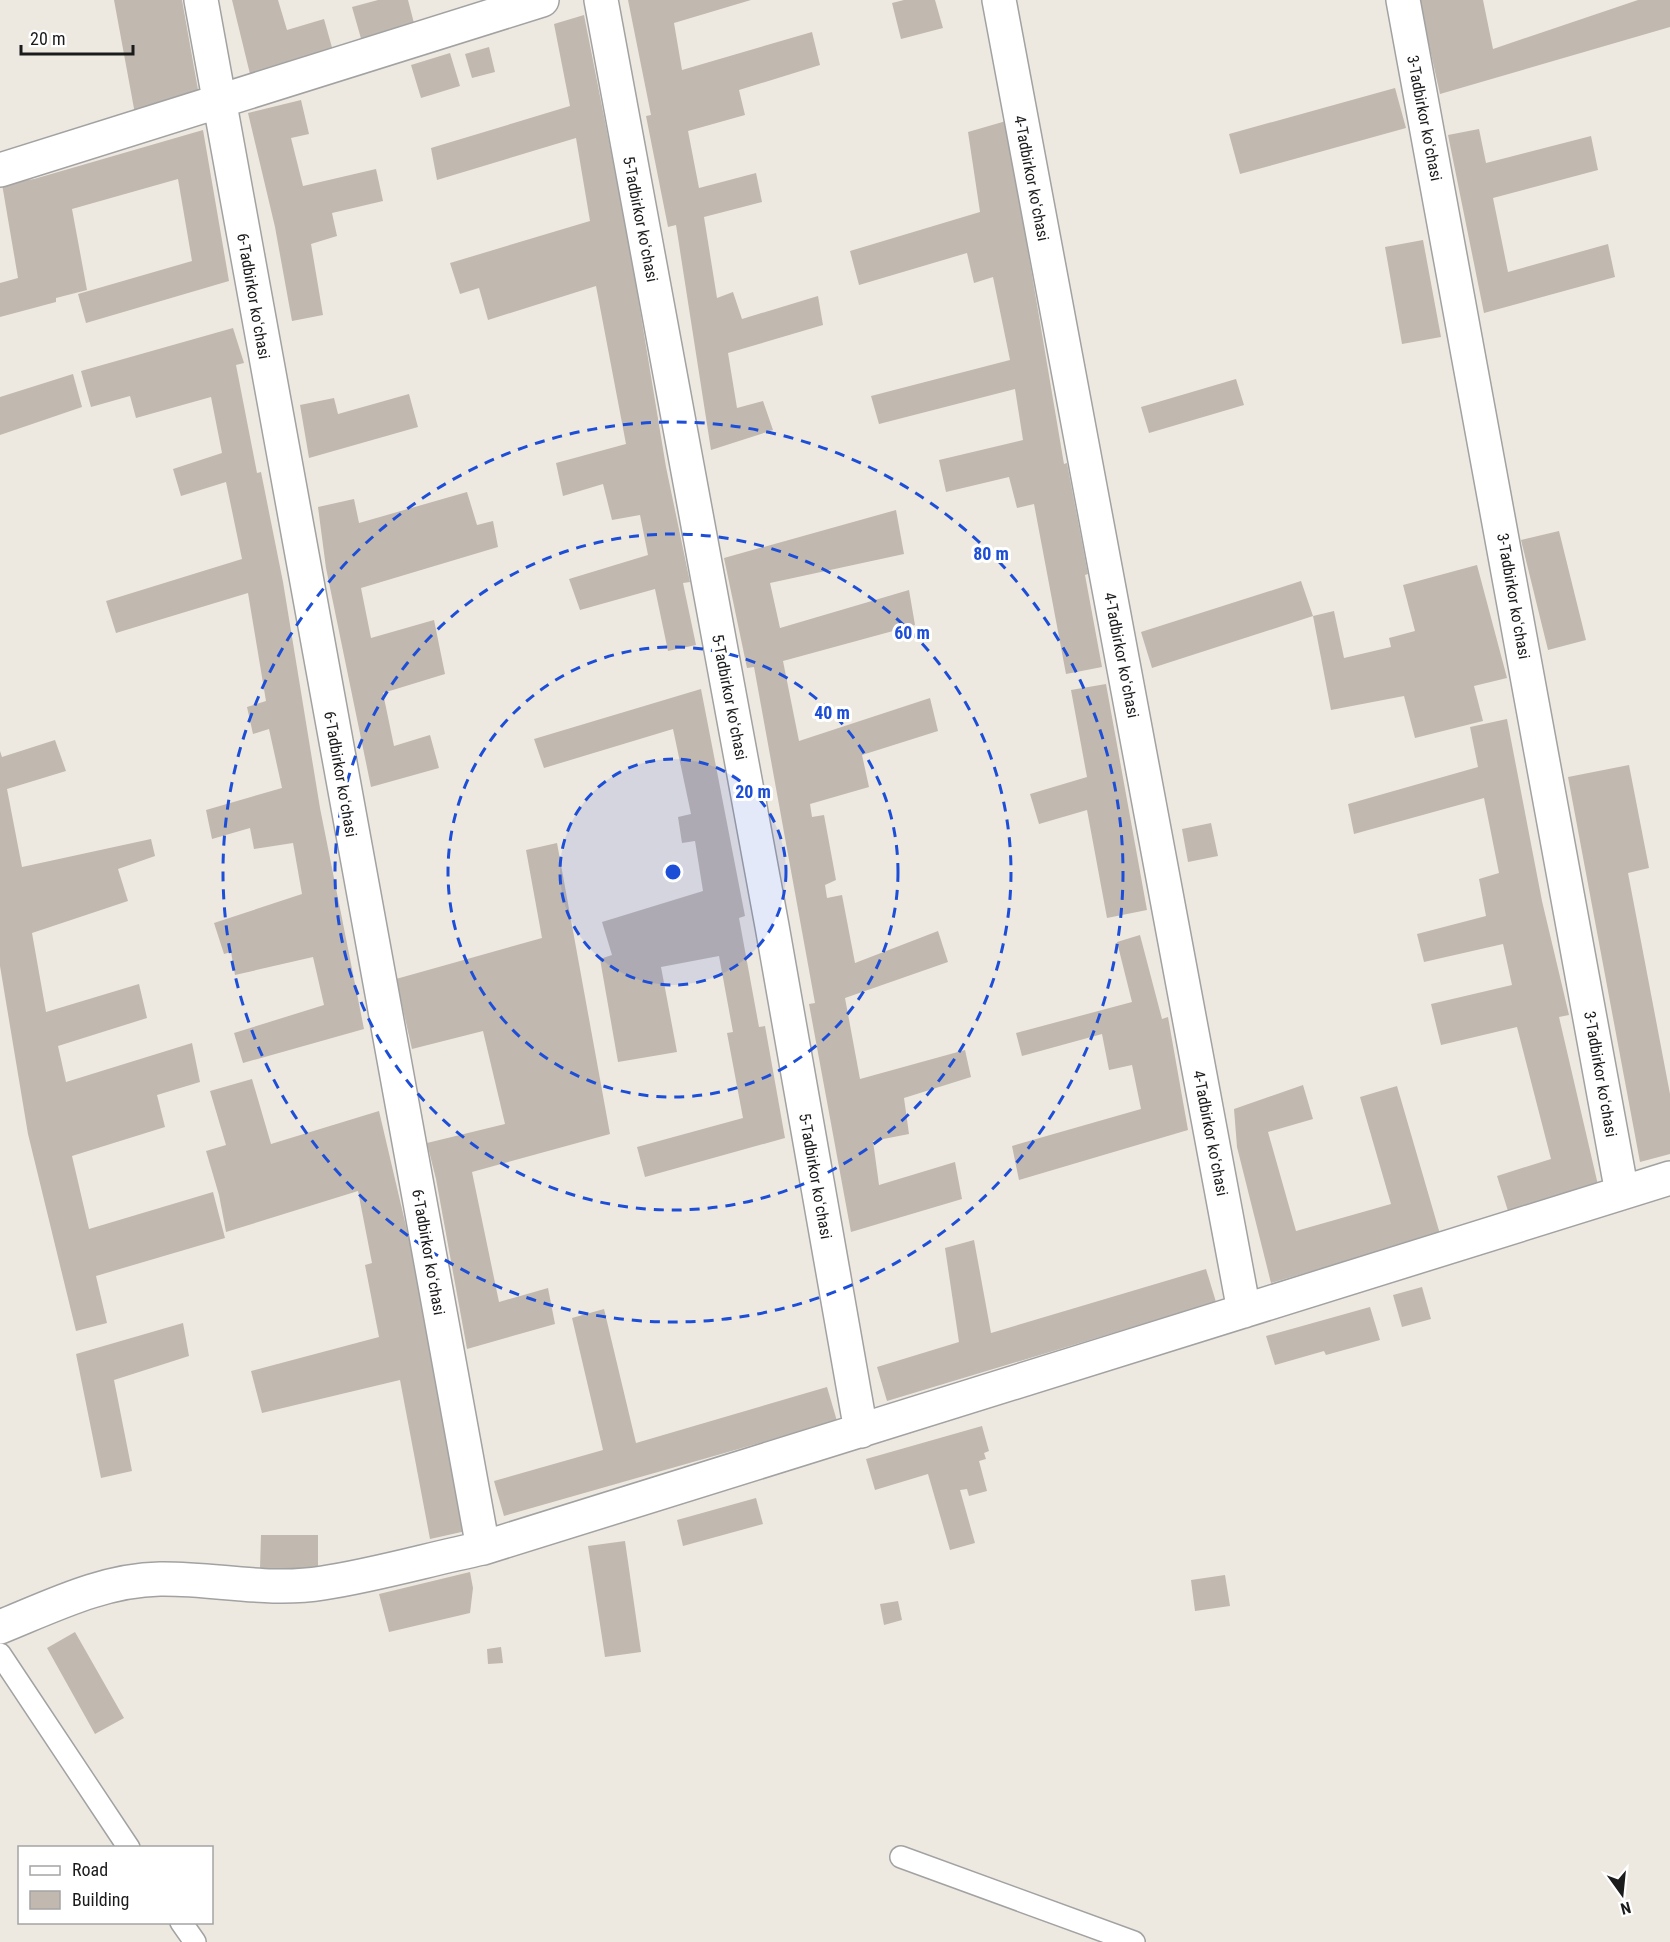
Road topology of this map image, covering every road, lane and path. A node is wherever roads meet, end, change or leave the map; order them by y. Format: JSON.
{"nodes":[{"id":1,"x":201,"y":0,"type":"edge"},
{"id":2,"x":542,"y":0,"type":"edge"},
{"id":3,"x":601,"y":0,"type":"edge"},
{"id":4,"x":999,"y":0,"type":"edge"},
{"id":5,"x":1402,"y":0,"type":"edge"},
{"id":6,"x":218,"y":103,"type":"junction"},
{"id":7,"x":0,"y":171,"type":"edge"},
{"id":8,"x":1670,"y":1178,"type":"edge"},
{"id":9,"x":1622,"y":1193,"type":"junction"},
{"id":10,"x":1244,"y":1311,"type":"junction"},
{"id":11,"x":861,"y":1431,"type":"junction"},
{"id":12,"x":483,"y":1548,"type":"junction"},
{"id":13,"x":0,"y":1627,"type":"edge"},
{"id":14,"x":0,"y":1654,"type":"edge"},
{"id":15,"x":128,"y":1846,"type":"edge"},
{"id":16,"x":901,"y":1857,"type":"dead end"},
{"id":17,"x":182,"y":1924,"type":"edge"},
{"id":18,"x":195,"y":1942,"type":"edge"},
{"id":19,"x":1134,"y":1942,"type":"edge"}],
"edges":[{"from":1,"to":6,"type":"street","name":"6-Tadbirkor koʻchasi"},
{"from":2,"to":6,"type":"street"},
{"from":3,"to":11,"type":"street","name":"5-Tadbirkor koʻchasi"},
{"from":4,"to":10,"type":"street","name":"4-Tadbirkor koʻchasi"},
{"from":5,"to":9,"type":"street","name":"3-Tadbirkor koʻchasi"},
{"from":6,"to":7,"type":"street"},
{"from":6,"to":12,"type":"street","name":"6-Tadbirkor koʻchasi"},
{"from":8,"to":9,"type":"street"},
{"from":9,"to":10,"type":"street"},
{"from":10,"to":11,"type":"street"},
{"from":11,"to":12,"type":"street"},
{"from":12,"to":13,"type":"street"},
{"from":14,"to":15,"type":"lane"},
{"from":16,"to":19,"type":"lane"},
{"from":17,"to":18,"type":"lane"}]}
